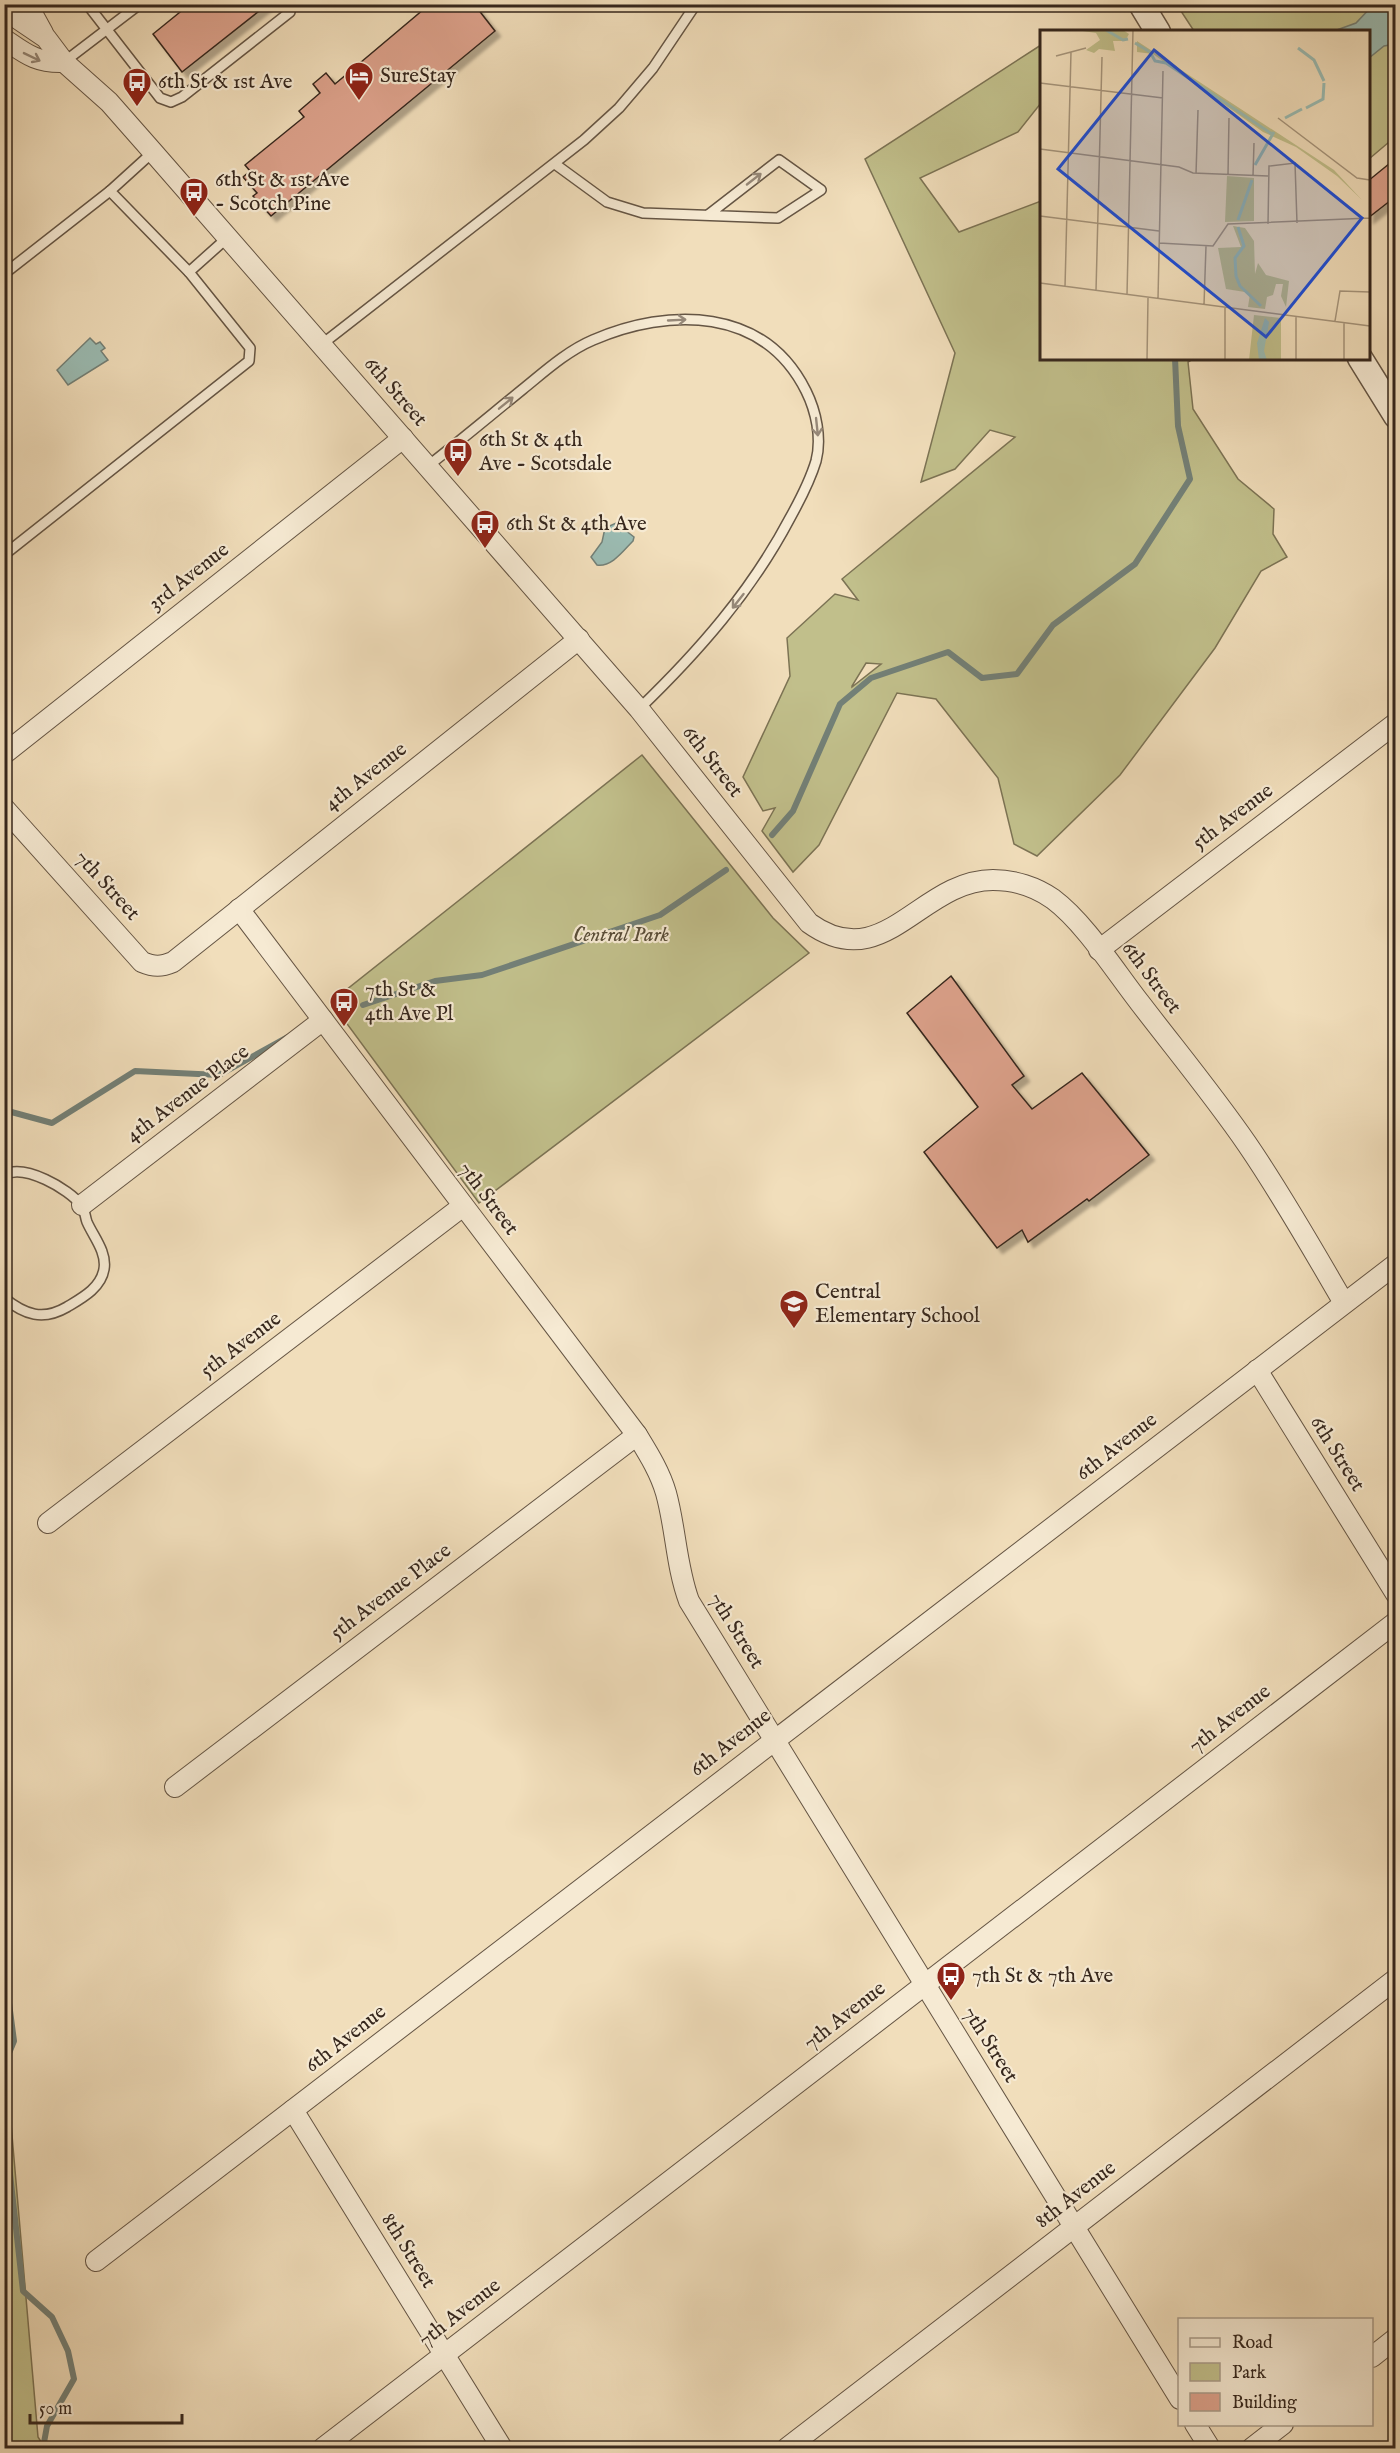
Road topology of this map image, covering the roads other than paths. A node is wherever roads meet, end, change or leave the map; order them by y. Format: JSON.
{"nodes":[{"id":1,"x":27,"y":4,"type":"edge"},
{"id":2,"x":87,"y":4,"type":"edge"},
{"id":3,"x":140,"y":4,"type":"edge"},
{"id":4,"x":284,"y":4,"type":"edge"},
{"id":5,"x":696,"y":4,"type":"edge"},
{"id":6,"x":1141,"y":4,"type":"edge"},
{"id":7,"x":4,"y":6,"type":"edge"},
{"id":8,"x":106,"y":29,"type":"junction"},
{"id":9,"x":1157,"y":30,"type":"edge"},
{"id":10,"x":46,"y":38,"type":"junction"},
{"id":11,"x":4,"y":39,"type":"edge"},
{"id":12,"x":64,"y":62,"type":"junction"},
{"id":13,"x":153,"y":153,"type":"junction"},
{"id":14,"x":555,"y":164,"type":"junction"},
{"id":15,"x":110,"y":191,"type":"junction"},
{"id":16,"x":708,"y":215,"type":"junction"},
{"id":17,"x":227,"y":238,"type":"junction"},
{"id":18,"x":189,"y":272,"type":"junction"},
{"id":19,"x":4,"y":274,"type":"edge"},
{"id":20,"x":321,"y":345,"type":"junction"},
{"id":21,"x":1361,"y":360,"type":"edge"},
{"id":22,"x":1395,"y":416,"type":"edge"},
{"id":23,"x":403,"y":438,"type":"junction"},
{"id":24,"x":428,"y":466,"type":"junction"},
{"id":25,"x":4,"y":555,"type":"edge"},
{"id":26,"x":579,"y":639,"type":"junction"},
{"id":27,"x":639,"y":709,"type":"junction"},
{"id":28,"x":1395,"y":723,"type":"edge"},
{"id":29,"x":4,"y":754,"type":"edge"},
{"id":30,"x":4,"y":808,"type":"edge"},
{"id":31,"x":239,"y":909,"type":"junction"},
{"id":32,"x":1099,"y":950,"type":"junction"},
{"id":33,"x":184,"y":953,"type":"joint"},
{"id":34,"x":323,"y":1020,"type":"junction"},
{"id":35,"x":4,"y":1176,"type":"edge"},
{"id":36,"x":82,"y":1205,"type":"junction"},
{"id":37,"x":463,"y":1206,"type":"junction"},
{"id":38,"x":1395,"y":1264,"type":"edge"},
{"id":39,"x":4,"y":1298,"type":"edge"},
{"id":40,"x":1344,"y":1303,"type":"junction"},
{"id":41,"x":1257,"y":1370,"type":"junction"},
{"id":42,"x":637,"y":1435,"type":"junction"},
{"id":43,"x":48,"y":1523,"type":"dead end"},
{"id":44,"x":1395,"y":1594,"type":"edge"},
{"id":45,"x":1395,"y":1622,"type":"edge"},
{"id":46,"x":774,"y":1740,"type":"junction"},
{"id":47,"x":175,"y":1787,"type":"dead end"},
{"id":48,"x":1395,"y":1979,"type":"edge"},
{"id":49,"x":925,"y":1985,"type":"junction"},
{"id":50,"x":293,"y":2110,"type":"junction"},
{"id":51,"x":1074,"y":2226,"type":"junction"},
{"id":52,"x":96,"y":2261,"type":"dead end"},
{"id":53,"x":1395,"y":2338,"type":"edge"},
{"id":54,"x":444,"y":2355,"type":"junction"},
{"id":55,"x":1373,"y":2355,"type":"edge"},
{"id":56,"x":1178,"y":2397,"type":"edge"},
{"id":57,"x":1196,"y":2426,"type":"edge"},
{"id":58,"x":1280,"y":2426,"type":"edge"},
{"id":59,"x":323,"y":2448,"type":"edge"},
{"id":60,"x":501,"y":2448,"type":"edge"},
{"id":61,"x":787,"y":2448,"type":"edge"},
{"id":62,"x":1210,"y":2448,"type":"edge"},
{"id":63,"x":1252,"y":2448,"type":"edge"}],
"edges":[{"from":1,"to":10,"type":"street"},
{"from":2,"to":8,"type":"lane"},
{"from":3,"to":8,"type":"lane"},
{"from":4,"to":8,"type":"lane"},
{"from":5,"to":14,"type":"lane"},
{"from":6,"to":9,"type":"street"},
{"from":7,"to":10,"type":"street","name":"6th Street"},
{"from":8,"to":12,"type":"lane"},
{"from":10,"to":12,"type":"street","name":"6th Street"},
{"from":11,"to":12,"type":"street","one_way":true},
{"from":12,"to":13,"type":"street","name":"6th Street"},
{"from":13,"to":15,"type":"lane"},
{"from":13,"to":17,"type":"street","name":"6th Street"},
{"from":14,"to":16,"type":"lane"},
{"from":14,"to":20,"type":"lane"},
{"from":15,"to":18,"type":"lane"},
{"from":15,"to":19,"type":"lane"},
{"from":16,"to":16,"type":"lane","one_way":true},
{"from":17,"to":18,"type":"lane"},
{"from":17,"to":20,"type":"street","name":"6th Street"},
{"from":18,"to":25,"type":"lane"},
{"from":20,"to":23,"type":"street","name":"6th Street"},
{"from":21,"to":22,"type":"street"},
{"from":23,"to":24,"type":"street","name":"6th Street"},
{"from":23,"to":29,"type":"street","name":"3rd Avenue"},
{"from":24,"to":26,"type":"street","name":"6th Street"},
{"from":24,"to":27,"type":"lane","one_way":true},
{"from":26,"to":27,"type":"street","name":"6th Street"},
{"from":26,"to":31,"type":"street","name":"4th Avenue"},
{"from":27,"to":32,"type":"street","name":"6th Street"},
{"from":28,"to":32,"type":"street","name":"5th Avenue"},
{"from":30,"to":33,"type":"street","name":"7th Street"},
{"from":31,"to":33,"type":"street","name":"4th Avenue"},
{"from":31,"to":34,"type":"street","name":"7th Street"},
{"from":32,"to":40,"type":"street","name":"6th Street"},
{"from":34,"to":36,"type":"street","name":"4th Avenue Place"},
{"from":34,"to":37,"type":"street","name":"7th Street"},
{"from":35,"to":36,"type":"lane"},
{"from":36,"to":39,"type":"lane"},
{"from":37,"to":42,"type":"street","name":"7th Street"},
{"from":37,"to":43,"type":"street","name":"5th Avenue"},
{"from":38,"to":40,"type":"street","name":"6th Avenue"},
{"from":40,"to":41,"type":"street","name":"6th Avenue"},
{"from":41,"to":44,"type":"street","name":"6th Street"},
{"from":41,"to":46,"type":"street","name":"6th Avenue"},
{"from":42,"to":46,"type":"street","name":"7th Street"},
{"from":42,"to":47,"type":"street","name":"5th Avenue Place"},
{"from":45,"to":49,"type":"street","name":"7th Avenue"},
{"from":46,"to":49,"type":"street","name":"7th Street"},
{"from":46,"to":50,"type":"street","name":"6th Avenue"},
{"from":48,"to":51,"type":"street","name":"8th Avenue"},
{"from":49,"to":51,"type":"street","name":"7th Street"},
{"from":49,"to":54,"type":"street","name":"7th Avenue"},
{"from":50,"to":52,"type":"street","name":"6th Avenue"},
{"from":50,"to":54,"type":"street","name":"8th Street"},
{"from":51,"to":56,"type":"street","name":"7th Street"},
{"from":51,"to":61,"type":"street","name":"8th Avenue"},
{"from":53,"to":55,"type":"street"},
{"from":54,"to":59,"type":"street","name":"7th Avenue"},
{"from":54,"to":60,"type":"street","name":"8th Street"},
{"from":57,"to":62,"type":"street"},
{"from":58,"to":63,"type":"street"}]}
